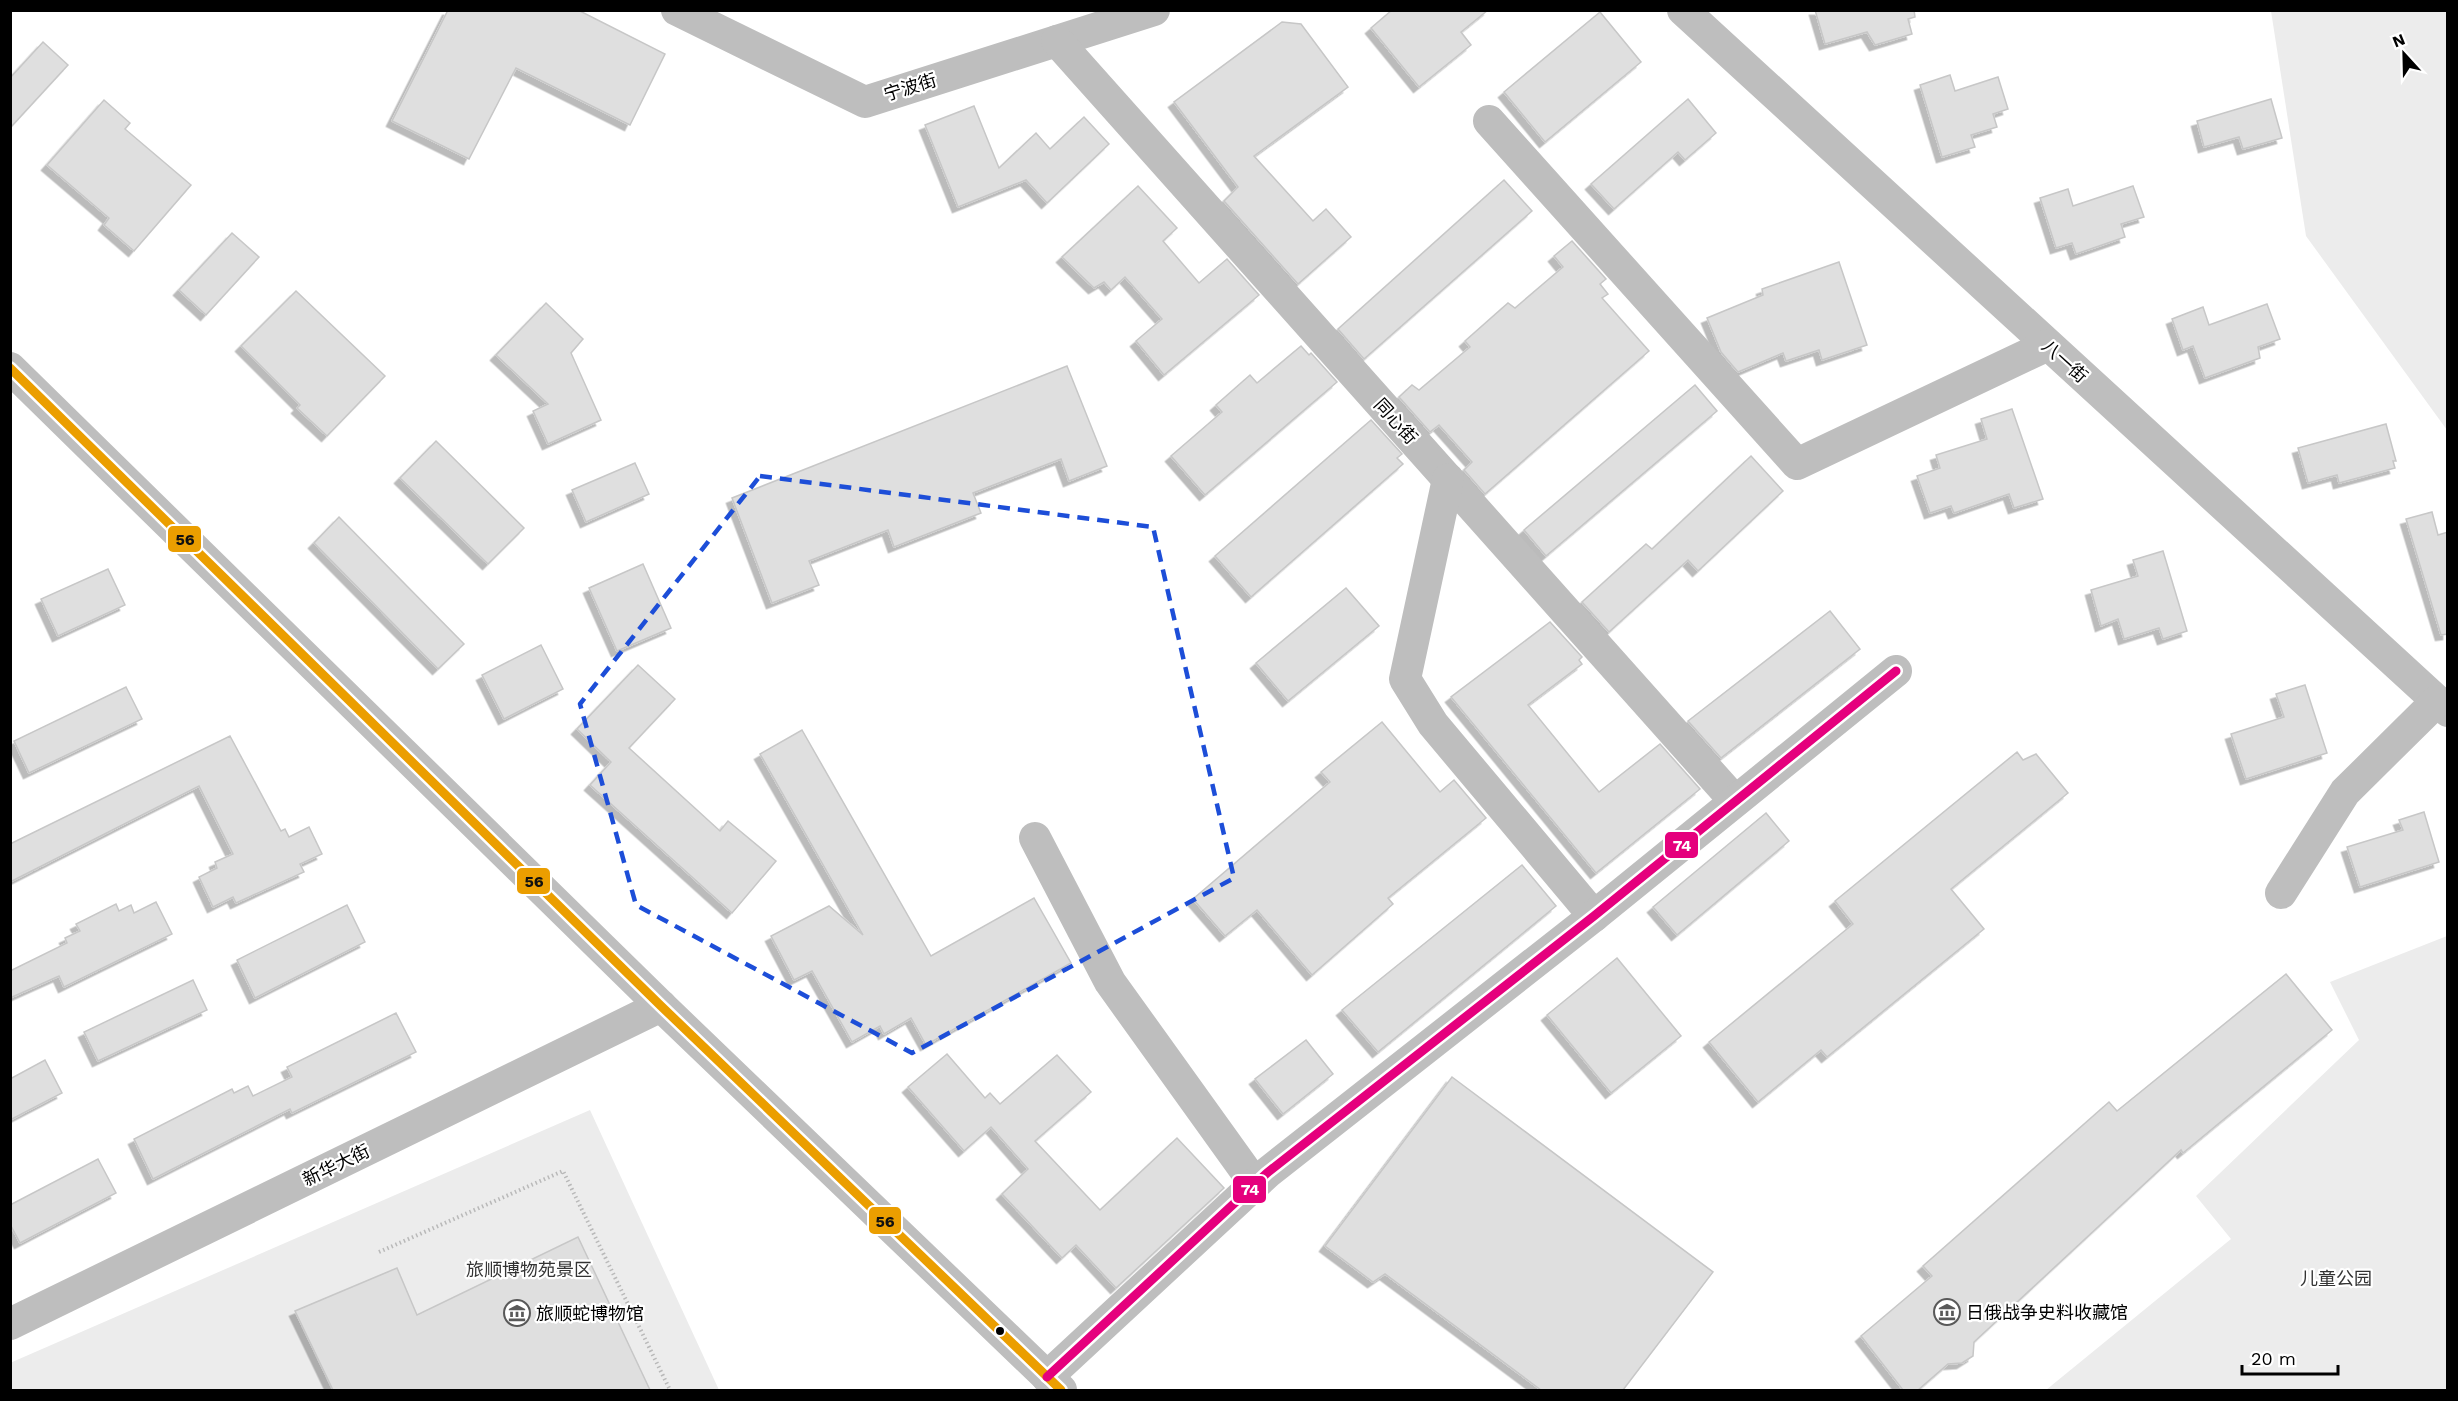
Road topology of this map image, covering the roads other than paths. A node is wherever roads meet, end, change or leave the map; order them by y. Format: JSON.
{"nodes":[{"id":1,"x":677,"y":10,"type":"edge"},
{"id":2,"x":1154,"y":10,"type":"edge"},
{"id":3,"x":1683,"y":10,"type":"edge"},
{"id":4,"x":1058,"y":41,"type":"junction"},
{"id":5,"x":1490,"y":121,"type":"dead end"},
{"id":6,"x":2048,"y":345,"type":"junction"},
{"id":7,"x":10,"y":368,"type":"edge"},
{"id":8,"x":1448,"y":479,"type":"junction"},
{"id":9,"x":1896,"y":671,"type":"dead end"},
{"id":10,"x":2442,"y":706,"type":"edge"},
{"id":11,"x":1735,"y":801,"type":"junction"},
{"id":12,"x":1035,"y":838,"type":"dead end"},
{"id":13,"x":2281,"y":893,"type":"dead end"},
{"id":14,"x":1594,"y":916,"type":"junction"},
{"id":15,"x":661,"y":1006,"type":"junction"},
{"id":16,"x":1255,"y":1184,"type":"junction"},
{"id":17,"x":10,"y":1324,"type":"edge"},
{"id":18,"x":1054,"y":1384,"type":"edge"}],
"edges":[{"from":1,"to":4,"type":"street","name":"宁波街"},
{"from":2,"to":4,"type":"street","name":"宁波街"},
{"from":3,"to":6,"type":"street","name":"八一街"},
{"from":4,"to":8,"type":"street","name":"同心街"},
{"from":5,"to":6,"type":"street"},
{"from":6,"to":10,"type":"street","name":"八一街"},
{"from":7,"to":15,"type":"street"},
{"from":8,"to":11,"type":"street","name":"同心街"},
{"from":8,"to":14,"type":"street"},
{"from":9,"to":11,"type":"street"},
{"from":10,"to":13,"type":"street"},
{"from":11,"to":14,"type":"street"},
{"from":12,"to":16,"type":"street"},
{"from":14,"to":16,"type":"street"},
{"from":15,"to":17,"type":"street","name":"新华大街"},
{"from":15,"to":18,"type":"street"},
{"from":16,"to":18,"type":"street"}]}
